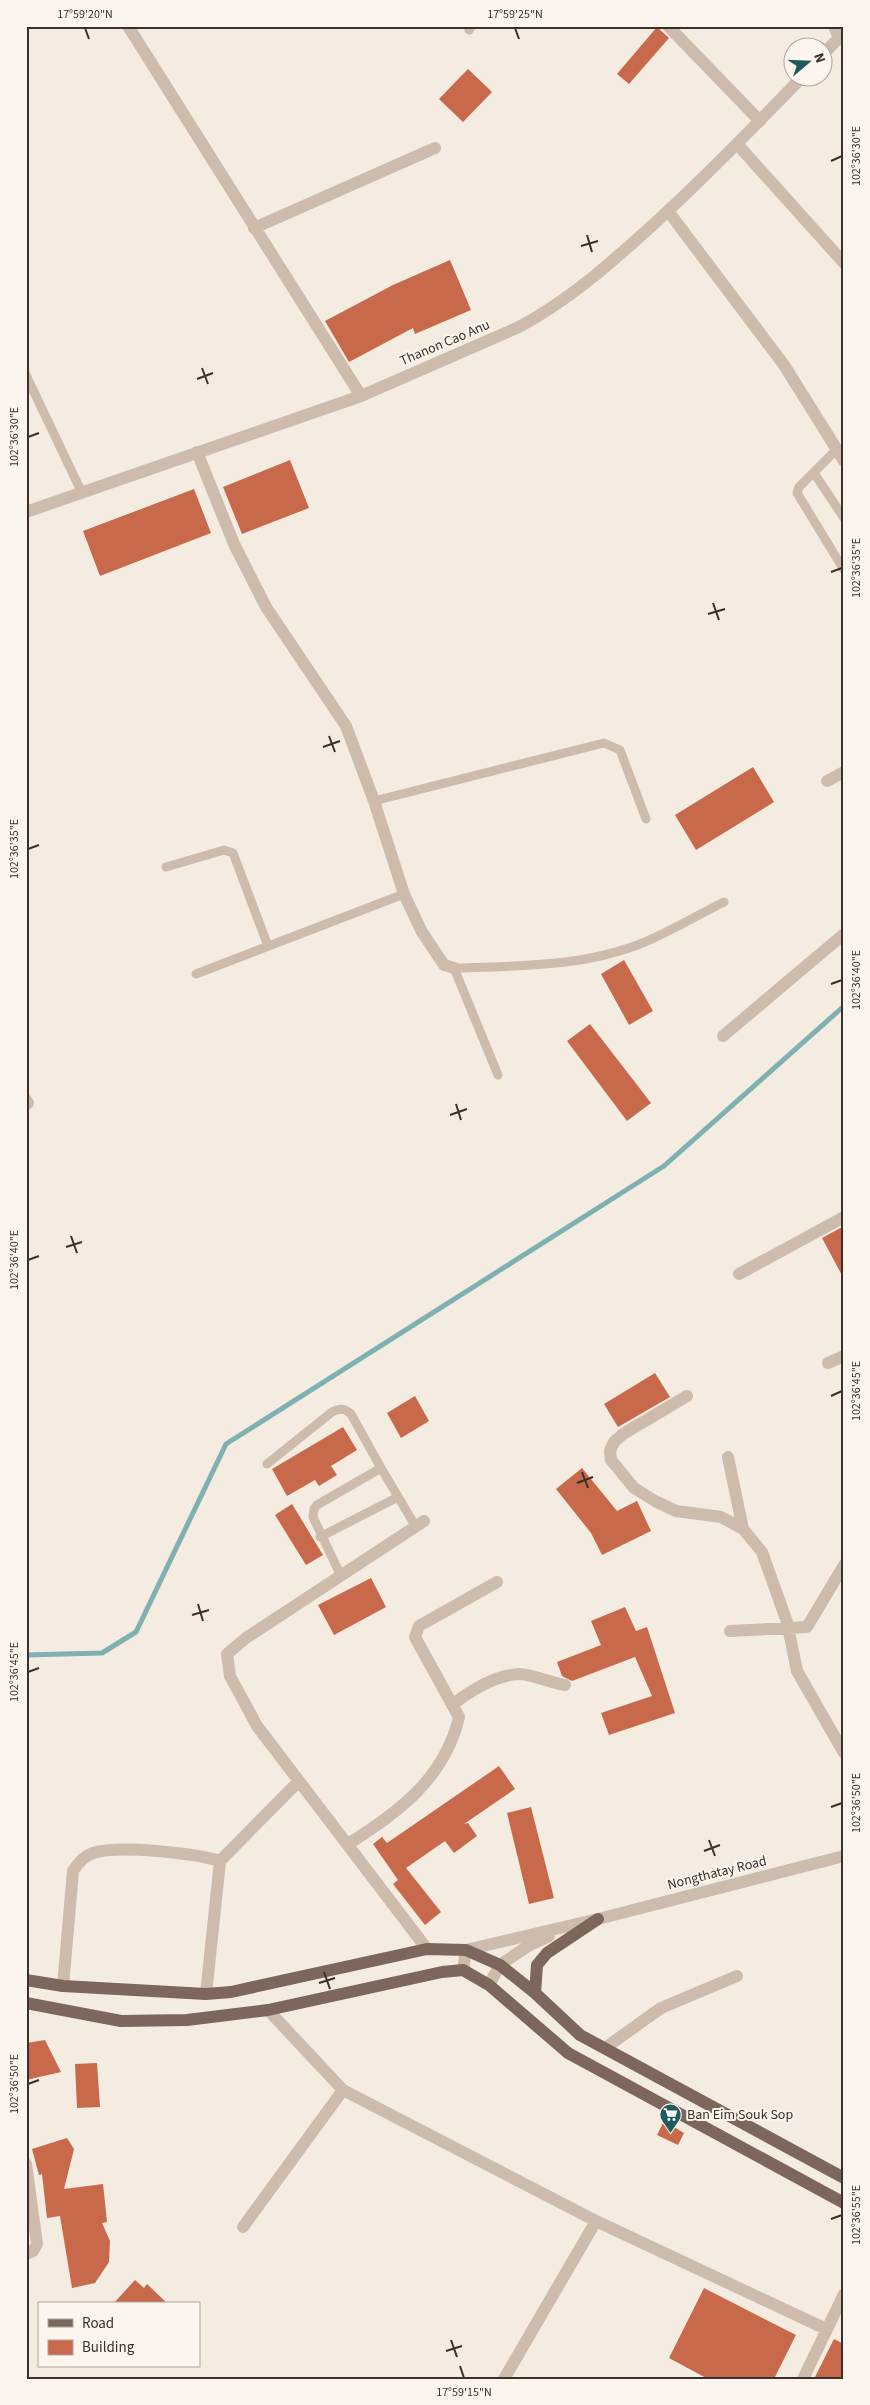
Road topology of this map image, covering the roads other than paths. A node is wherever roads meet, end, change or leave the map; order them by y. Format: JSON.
{"nodes":[{"id":1,"x":128,"y":26,"type":"edge"},
{"id":2,"x":668,"y":26,"type":"edge"},
{"id":3,"x":791,"y":88,"type":"edge"},
{"id":4,"x":760,"y":121,"type":"junction"},
{"id":5,"x":737,"y":144,"type":"junction"},
{"id":6,"x":435,"y":148,"type":"dead end"},
{"id":7,"x":668,"y":211,"type":"junction"},
{"id":8,"x":254,"y":228,"type":"junction"},
{"id":9,"x":844,"y":263,"type":"edge"},
{"id":10,"x":26,"y":375,"type":"edge"},
{"id":11,"x":361,"y":396,"type":"junction"},
{"id":12,"x":836,"y":449,"type":"junction"},
{"id":13,"x":197,"y":452,"type":"junction"},
{"id":14,"x":844,"y":460,"type":"edge"},
{"id":15,"x":814,"y":473,"type":"junction"},
{"id":16,"x":82,"y":493,"type":"junction"},
{"id":17,"x":26,"y":512,"type":"edge"},
{"id":18,"x":844,"y":518,"type":"edge"},
{"id":19,"x":844,"y":570,"type":"edge"},
{"id":20,"x":844,"y":772,"type":"edge"},
{"id":21,"x":827,"y":781,"type":"dead end"},
{"id":22,"x":374,"y":801,"type":"junction"},
{"id":23,"x":646,"y":819,"type":"dead end"},
{"id":24,"x":166,"y":868,"type":"dead end"},
{"id":25,"x":404,"y":894,"type":"junction"},
{"id":26,"x":724,"y":902,"type":"dead end"},
{"id":27,"x":844,"y":934,"type":"edge"},
{"id":28,"x":268,"y":946,"type":"junction"},
{"id":29,"x":454,"y":968,"type":"junction"},
{"id":30,"x":196,"y":974,"type":"dead end"},
{"id":31,"x":723,"y":1036,"type":"dead end"},
{"id":32,"x":498,"y":1075,"type":"dead end"},
{"id":33,"x":844,"y":1217,"type":"edge"},
{"id":34,"x":739,"y":1274,"type":"dead end"},
{"id":35,"x":844,"y":1356,"type":"edge"},
{"id":36,"x":828,"y":1363,"type":"dead end"},
{"id":37,"x":687,"y":1396,"type":"dead end"},
{"id":38,"x":728,"y":1457,"type":"dead end"},
{"id":39,"x":267,"y":1464,"type":"dead end"},
{"id":40,"x":381,"y":1468,"type":"junction"},
{"id":41,"x":398,"y":1497,"type":"junction"},
{"id":42,"x":420,"y":1524,"type":"joint"},
{"id":43,"x":743,"y":1529,"type":"junction"},
{"id":44,"x":320,"y":1537,"type":"junction"},
{"id":45,"x":844,"y":1565,"type":"edge"},
{"id":46,"x":341,"y":1576,"type":"junction"},
{"id":47,"x":497,"y":1582,"type":"dead end"},
{"id":48,"x":788,"y":1629,"type":"junction"},
{"id":49,"x":730,"y":1631,"type":"dead end"},
{"id":50,"x":565,"y":1685,"type":"dead end"},
{"id":51,"x":452,"y":1705,"type":"junction"},
{"id":52,"x":844,"y":1753,"type":"edge"},
{"id":53,"x":300,"y":1781,"type":"junction"},
{"id":54,"x":348,"y":1844,"type":"junction"},
{"id":55,"x":844,"y":1856,"type":"edge"},
{"id":56,"x":220,"y":1861,"type":"junction"},
{"id":57,"x":598,"y":1919,"type":"junction"},
{"id":58,"x":427,"y":1948,"type":"junction"},
{"id":59,"x":466,"y":1950,"type":"junction"},
{"id":60,"x":500,"y":1965,"type":"junction"},
{"id":61,"x":463,"y":1970,"type":"junction"},
{"id":62,"x":737,"y":1976,"type":"dead end"},
{"id":63,"x":26,"y":1980,"type":"edge"},
{"id":64,"x":489,"y":1985,"type":"junction"},
{"id":65,"x":63,"y":1986,"type":"junction"},
{"id":66,"x":535,"y":1993,"type":"junction"},
{"id":67,"x":206,"y":1994,"type":"junction"},
{"id":68,"x":26,"y":2002,"type":"edge"},
{"id":69,"x":268,"y":2010,"type":"junction"},
{"id":70,"x":605,"y":2048,"type":"junction"},
{"id":71,"x":343,"y":2090,"type":"junction"},
{"id":72,"x":26,"y":2164,"type":"edge"},
{"id":73,"x":844,"y":2178,"type":"edge"},
{"id":74,"x":844,"y":2203,"type":"edge"},
{"id":75,"x":596,"y":2220,"type":"junction"},
{"id":76,"x":243,"y":2227,"type":"dead end"},
{"id":77,"x":26,"y":2254,"type":"edge"},
{"id":78,"x":844,"y":2294,"type":"edge"},
{"id":79,"x":826,"y":2328,"type":"junction"},
{"id":80,"x":504,"y":2379,"type":"edge"},
{"id":81,"x":803,"y":2379,"type":"edge"}],
"edges":[{"from":1,"to":8,"type":"street"},
{"from":2,"to":4,"type":"street"},
{"from":3,"to":4,"type":"street","name":"Thanon Cao Anu"},
{"from":4,"to":5,"type":"street","name":"Thanon Cao Anu"},
{"from":5,"to":7,"type":"street","name":"Thanon Cao Anu"},
{"from":5,"to":9,"type":"street"},
{"from":6,"to":8,"type":"street"},
{"from":7,"to":11,"type":"street","name":"Thanon Cao Anu"},
{"from":7,"to":12,"type":"street"},
{"from":8,"to":11,"type":"street"},
{"from":10,"to":16,"type":"lane"},
{"from":11,"to":13,"type":"street","name":"Thanon Cao Anu"},
{"from":12,"to":14,"type":"street"},
{"from":12,"to":15,"type":"lane"},
{"from":13,"to":16,"type":"street","name":"Thanon Cao Anu"},
{"from":13,"to":22,"type":"street"},
{"from":15,"to":18,"type":"lane"},
{"from":15,"to":19,"type":"lane"},
{"from":16,"to":17,"type":"street","name":"Thanon Cao Anu"},
{"from":20,"to":21,"type":"street"},
{"from":22,"to":23,"type":"lane"},
{"from":22,"to":25,"type":"street"},
{"from":24,"to":28,"type":"lane"},
{"from":25,"to":28,"type":"lane"},
{"from":25,"to":29,"type":"street"},
{"from":26,"to":29,"type":"lane"},
{"from":27,"to":31,"type":"street"},
{"from":28,"to":30,"type":"lane"},
{"from":29,"to":32,"type":"lane"},
{"from":33,"to":34,"type":"street"},
{"from":35,"to":36,"type":"street"},
{"from":37,"to":43,"type":"street"},
{"from":38,"to":43,"type":"street"},
{"from":39,"to":40,"type":"lane"},
{"from":40,"to":41,"type":"lane"},
{"from":40,"to":44,"type":"lane"},
{"from":41,"to":42,"type":"lane"},
{"from":41,"to":44,"type":"lane"},
{"from":42,"to":46,"type":"street"},
{"from":43,"to":48,"type":"street"},
{"from":44,"to":46,"type":"lane"},
{"from":45,"to":48,"type":"street"},
{"from":46,"to":53,"type":"street"},
{"from":47,"to":51,"type":"street"},
{"from":48,"to":49,"type":"street"},
{"from":48,"to":52,"type":"street"},
{"from":50,"to":51,"type":"street"},
{"from":51,"to":54,"type":"street"},
{"from":53,"to":54,"type":"street"},
{"from":53,"to":56,"type":"street"},
{"from":54,"to":58,"type":"street"},
{"from":55,"to":57,"type":"street","name":"Nongthatay Road"},
{"from":56,"to":65,"type":"street"},
{"from":56,"to":67,"type":"street"},
{"from":57,"to":59,"type":"street"},
{"from":57,"to":60,"type":"street"},
{"from":57,"to":66,"type":"main road"},
{"from":58,"to":59,"type":"main road"},
{"from":58,"to":67,"type":"main road"},
{"from":59,"to":60,"type":"main road"},
{"from":59,"to":61,"type":"street"},
{"from":60,"to":64,"type":"street"},
{"from":60,"to":66,"type":"main road"},
{"from":61,"to":64,"type":"main road"},
{"from":61,"to":69,"type":"main road"},
{"from":62,"to":70,"type":"street"},
{"from":63,"to":65,"type":"main road"},
{"from":64,"to":74,"type":"main road"},
{"from":65,"to":67,"type":"main road"},
{"from":66,"to":70,"type":"main road"},
{"from":68,"to":69,"type":"main road"},
{"from":69,"to":71,"type":"street"},
{"from":70,"to":73,"type":"main road"},
{"from":71,"to":75,"type":"street"},
{"from":71,"to":76,"type":"street"},
{"from":72,"to":77,"type":"street"},
{"from":75,"to":79,"type":"street"},
{"from":75,"to":80,"type":"street"},
{"from":78,"to":79,"type":"street"},
{"from":79,"to":81,"type":"street"}]}
